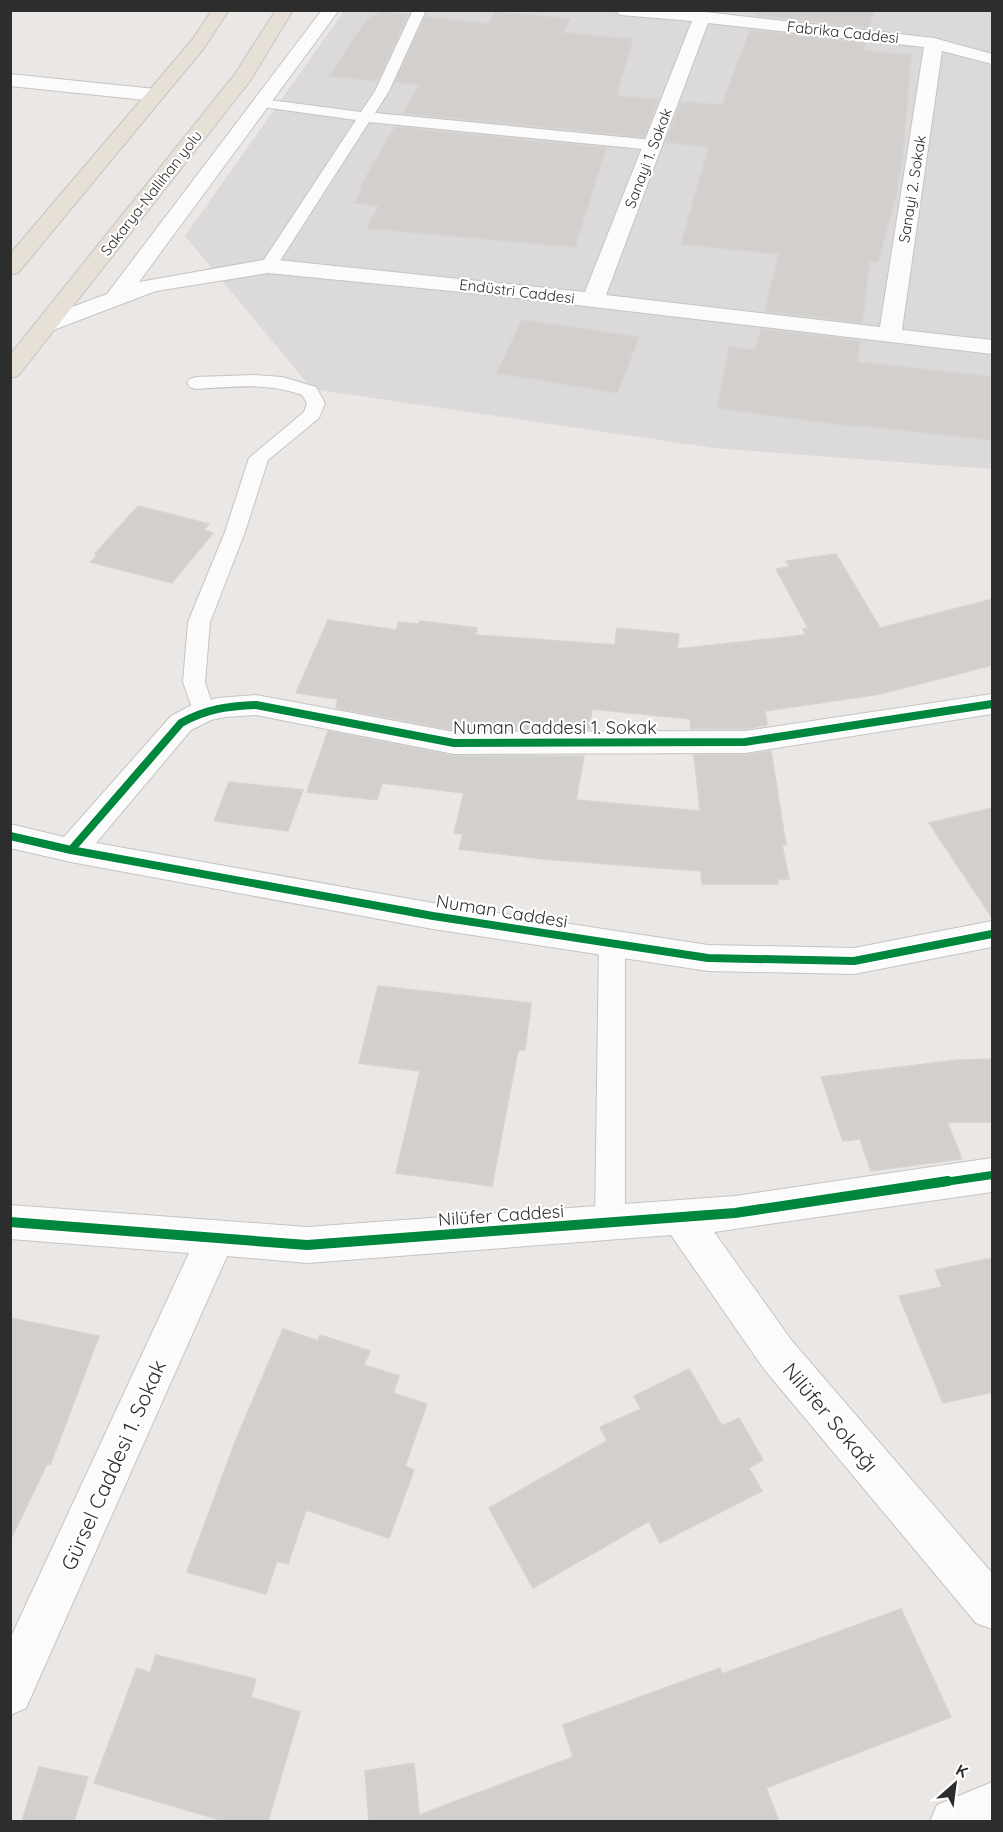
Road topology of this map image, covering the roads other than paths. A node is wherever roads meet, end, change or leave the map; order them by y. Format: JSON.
{"nodes":[{"id":1,"x":221,"y":10,"type":"edge"},
{"id":2,"x":285,"y":10,"type":"edge"},
{"id":3,"x":331,"y":10,"type":"edge"},
{"id":4,"x":420,"y":10,"type":"edge"},
{"id":5,"x":621,"y":10,"type":"edge"},
{"id":6,"x":702,"y":16,"type":"junction"},
{"id":7,"x":934,"y":42,"type":"junction"},
{"id":8,"x":993,"y":59,"type":"edge"},
{"id":9,"x":10,"y":80,"type":"edge"},
{"id":10,"x":155,"y":95,"type":"junction"},
{"id":11,"x":262,"y":103,"type":"junction"},
{"id":12,"x":365,"y":117,"type":"junction"},
{"id":13,"x":652,"y":146,"type":"junction"},
{"id":14,"x":268,"y":266,"type":"junction"},
{"id":15,"x":10,"y":268,"type":"edge"},
{"id":16,"x":115,"y":298,"type":"junction"},
{"id":17,"x":593,"y":300,"type":"junction"},
{"id":18,"x":48,"y":324,"type":"junction"},
{"id":19,"x":890,"y":335,"type":"junction"},
{"id":20,"x":993,"y":347,"type":"edge"},
{"id":21,"x":10,"y":371,"type":"edge"},
{"id":22,"x":196,"y":383,"type":"dead end"},
{"id":23,"x":993,"y":704,"type":"edge"},
{"id":24,"x":203,"y":710,"type":"junction"},
{"id":25,"x":10,"y":836,"type":"edge"},
{"id":26,"x":71,"y":850,"type":"junction"},
{"id":27,"x":993,"y":934,"type":"edge"},
{"id":28,"x":612,"y":944,"type":"junction"},
{"id":29,"x":993,"y":1176,"type":"edge"},
{"id":30,"x":681,"y":1216,"type":"junction"},
{"id":31,"x":10,"y":1222,"type":"edge"},
{"id":32,"x":610,"y":1222,"type":"junction"},
{"id":33,"x":216,"y":1238,"type":"junction"},
{"id":34,"x":993,"y":1607,"type":"edge"},
{"id":35,"x":10,"y":1692,"type":"edge"},
{"id":36,"x":993,"y":1806,"type":"edge"},
{"id":37,"x":954,"y":1821,"type":"edge"}],
"edges":[{"from":1,"to":10,"type":"main road"},
{"from":2,"to":18,"type":"main road","name":"Sakarya-Nallıhan yolu"},
{"from":3,"to":11,"type":"street"},
{"from":4,"to":12,"type":"lane"},
{"from":5,"to":6,"type":"street","name":"Fabrika Caddesi"},
{"from":6,"to":7,"type":"street","name":"Fabrika Caddesi"},
{"from":6,"to":13,"type":"street","name":"Sanayi 1. Sokak"},
{"from":7,"to":8,"type":"street","name":"Fabrika Caddesi"},
{"from":7,"to":19,"type":"street","name":"Sanayi 2. Sokak"},
{"from":9,"to":10,"type":"street"},
{"from":10,"to":15,"type":"main road"},
{"from":11,"to":12,"type":"lane"},
{"from":11,"to":16,"type":"street"},
{"from":12,"to":13,"type":"lane"},
{"from":12,"to":14,"type":"lane"},
{"from":13,"to":17,"type":"street","name":"Sanayi 1. Sokak"},
{"from":14,"to":16,"type":"street","name":"Endüstri Caddesi"},
{"from":14,"to":17,"type":"street","name":"Endüstri Caddesi"},
{"from":16,"to":18,"type":"street","name":"Endüstri Caddesi"},
{"from":17,"to":19,"type":"street","name":"Endüstri Caddesi"},
{"from":18,"to":21,"type":"main road","name":"Sakarya-Nallıhan yolu"},
{"from":19,"to":20,"type":"street","name":"Endüstri Caddesi"},
{"from":22,"to":24,"type":"lane"},
{"from":23,"to":24,"type":"street","name":"Numan Caddesi 1. Sokak"},
{"from":24,"to":26,"type":"street","name":"Numan Caddesi 1. Sokak"},
{"from":25,"to":26,"type":"street","name":"Numan Caddesi"},
{"from":26,"to":28,"type":"street","name":"Numan Caddesi"},
{"from":27,"to":28,"type":"street","name":"Numan Caddesi"},
{"from":28,"to":32,"type":"lane"},
{"from":29,"to":30,"type":"street","name":"Nilüfer Caddesi"},
{"from":30,"to":32,"type":"street","name":"Nilüfer Caddesi"},
{"from":30,"to":34,"type":"street","name":"Nilüfer Sokağı"},
{"from":31,"to":33,"type":"street","name":"Nilüfer Caddesi"},
{"from":32,"to":33,"type":"street","name":"Nilüfer Caddesi"},
{"from":33,"to":35,"type":"street","name":"Gürsel Caddesi 1. Sokak"},
{"from":36,"to":37,"type":"street"}]}
